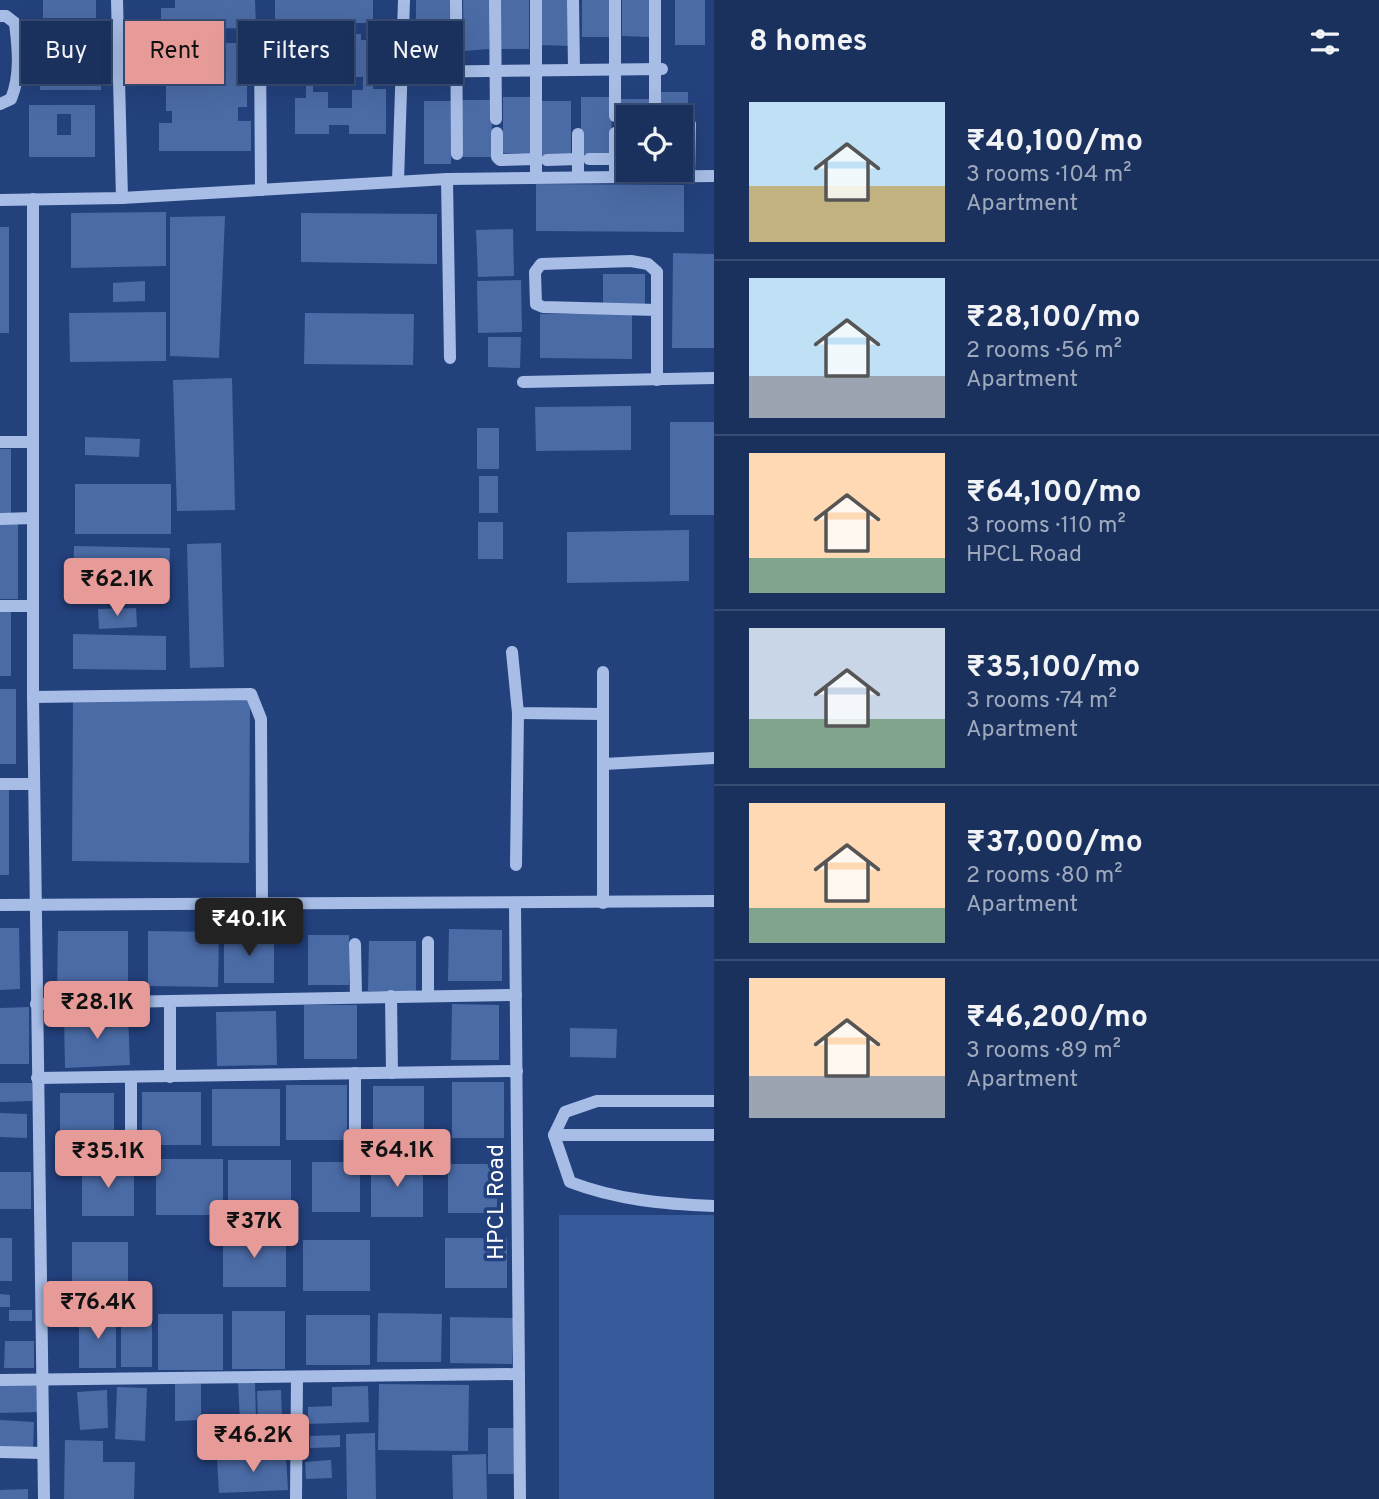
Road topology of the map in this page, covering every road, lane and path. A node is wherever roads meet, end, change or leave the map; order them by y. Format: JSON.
{"nodes":[{"id":1,"x":117,"y":0,"type":"edge"},
{"id":2,"x":404,"y":0,"type":"edge"},
{"id":3,"x":456,"y":0,"type":"edge"},
{"id":4,"x":495,"y":0,"type":"edge"},
{"id":5,"x":536,"y":0,"type":"edge"},
{"id":6,"x":573,"y":0,"type":"edge"},
{"id":7,"x":615,"y":0,"type":"edge"},
{"id":8,"x":654,"y":0,"type":"edge"},
{"id":9,"x":0,"y":16,"type":"edge"},
{"id":10,"x":403,"y":21,"type":"edge"},
{"id":11,"x":456,"y":21,"type":"edge"},
{"id":12,"x":658,"y":69,"type":"junction"},
{"id":13,"x":573,"y":70,"type":"junction"},
{"id":14,"x":614,"y":70,"type":"junction"},
{"id":15,"x":463,"y":71,"type":"edge"},
{"id":16,"x":496,"y":71,"type":"junction"},
{"id":17,"x":537,"y":71,"type":"junction"},
{"id":18,"x":260,"y":84,"type":"edge"},
{"id":19,"x":402,"y":84,"type":"edge"},
{"id":20,"x":457,"y":84,"type":"edge"},
{"id":21,"x":0,"y":104,"type":"edge"},
{"id":22,"x":656,"y":105,"type":"edge"},
{"id":23,"x":615,"y":116,"type":"dead end"},
{"id":24,"x":496,"y":118,"type":"dead end"},
{"id":25,"x":497,"y":133,"type":"dead end"},
{"id":26,"x":615,"y":133,"type":"dead end"},
{"id":27,"x":578,"y":134,"type":"dead end"},
{"id":28,"x":457,"y":154,"type":"dead end"},
{"id":29,"x":542,"y":159,"type":"junction"},
{"id":30,"x":584,"y":159,"type":"junction"},
{"id":31,"x":615,"y":159,"type":"junction"},
{"id":32,"x":693,"y":176,"type":"edge"},
{"id":33,"x":714,"y":176,"type":"edge"},
{"id":34,"x":536,"y":177,"type":"junction"},
{"id":35,"x":578,"y":177,"type":"junction"},
{"id":36,"x":615,"y":177,"type":"joint"},
{"id":37,"x":447,"y":178,"type":"junction"},
{"id":38,"x":398,"y":181,"type":"junction"},
{"id":39,"x":261,"y":190,"type":"junction"},
{"id":40,"x":122,"y":198,"type":"junction"},
{"id":41,"x":33,"y":199,"type":"junction"},
{"id":42,"x":0,"y":200,"type":"edge"},
{"id":43,"x":657,"y":310,"type":"junction"},
{"id":44,"x":450,"y":358,"type":"dead end"},
{"id":45,"x":714,"y":378,"type":"edge"},
{"id":46,"x":657,"y":380,"type":"junction"},
{"id":47,"x":523,"y":382,"type":"dead end"},
{"id":48,"x":0,"y":442,"type":"edge"},
{"id":49,"x":33,"y":442,"type":"junction"},
{"id":50,"x":33,"y":518,"type":"junction"},
{"id":51,"x":0,"y":519,"type":"edge"},
{"id":52,"x":0,"y":606,"type":"edge"},
{"id":53,"x":33,"y":606,"type":"junction"},
{"id":54,"x":512,"y":652,"type":"dead end"},
{"id":55,"x":603,"y":672,"type":"dead end"},
{"id":56,"x":33,"y":697,"type":"junction"},
{"id":57,"x":518,"y":713,"type":"junction"},
{"id":58,"x":603,"y":714,"type":"junction"},
{"id":59,"x":714,"y":758,"type":"edge"},
{"id":60,"x":604,"y":764,"type":"junction"},
{"id":61,"x":34,"y":783,"type":"junction"},
{"id":62,"x":0,"y":784,"type":"edge"},
{"id":63,"x":516,"y":865,"type":"dead end"},
{"id":64,"x":714,"y":901,"type":"edge"},
{"id":65,"x":262,"y":902,"type":"junction"},
{"id":66,"x":603,"y":903,"type":"junction"},
{"id":67,"x":37,"y":904,"type":"junction"},
{"id":68,"x":515,"y":904,"type":"junction"},
{"id":69,"x":0,"y":905,"type":"edge"},
{"id":70,"x":428,"y":942,"type":"dead end"},
{"id":71,"x":355,"y":944,"type":"dead end"},
{"id":72,"x":516,"y":995,"type":"junction"},
{"id":73,"x":391,"y":996,"type":"junction"},
{"id":74,"x":428,"y":996,"type":"junction"},
{"id":75,"x":355,"y":997,"type":"junction"},
{"id":76,"x":170,"y":1001,"type":"junction"},
{"id":77,"x":36,"y":1004,"type":"junction"},
{"id":78,"x":517,"y":1071,"type":"junction"},
{"id":79,"x":355,"y":1073,"type":"junction"},
{"id":80,"x":392,"y":1073,"type":"junction"},
{"id":81,"x":131,"y":1077,"type":"junction"},
{"id":82,"x":170,"y":1077,"type":"junction"},
{"id":83,"x":37,"y":1078,"type":"junction"},
{"id":84,"x":714,"y":1101,"type":"edge"},
{"id":85,"x":131,"y":1132,"type":"dead end"},
{"id":86,"x":554,"y":1135,"type":"junction"},
{"id":87,"x":714,"y":1136,"type":"edge"},
{"id":88,"x":355,"y":1138,"type":"dead end"},
{"id":89,"x":714,"y":1206,"type":"edge"},
{"id":90,"x":519,"y":1374,"type":"junction"},
{"id":91,"x":297,"y":1377,"type":"junction"},
{"id":92,"x":0,"y":1380,"type":"edge"},
{"id":93,"x":41,"y":1380,"type":"junction"},
{"id":94,"x":0,"y":1452,"type":"edge"},
{"id":95,"x":43,"y":1452,"type":"junction"},
{"id":96,"x":44,"y":1499,"type":"edge"},
{"id":97,"x":296,"y":1499,"type":"edge"},
{"id":98,"x":520,"y":1499,"type":"edge"}],
"edges":[{"from":1,"to":40,"type":"street"},
{"from":2,"to":10,"type":"street"},
{"from":3,"to":11,"type":"street"},
{"from":4,"to":16,"type":"street"},
{"from":5,"to":17,"type":"street"},
{"from":6,"to":13,"type":"street"},
{"from":7,"to":14,"type":"street"},
{"from":8,"to":12,"type":"street"},
{"from":9,"to":21,"type":"street"},
{"from":12,"to":14,"type":"street"},
{"from":12,"to":22,"type":"street"},
{"from":13,"to":14,"type":"street"},
{"from":13,"to":17,"type":"street"},
{"from":14,"to":23,"type":"street"},
{"from":15,"to":16,"type":"street"},
{"from":16,"to":17,"type":"street"},
{"from":16,"to":24,"type":"street"},
{"from":17,"to":29,"type":"street"},
{"from":18,"to":39,"type":"street"},
{"from":19,"to":38,"type":"street"},
{"from":20,"to":28,"type":"street"},
{"from":25,"to":29,"type":"street"},
{"from":26,"to":31,"type":"street"},
{"from":27,"to":30,"type":"street"},
{"from":29,"to":30,"type":"street"},
{"from":29,"to":34,"type":"street"},
{"from":30,"to":31,"type":"street"},
{"from":30,"to":35,"type":"street"},
{"from":31,"to":36,"type":"street"},
{"from":32,"to":33,"type":"street"},
{"from":34,"to":35,"type":"street"},
{"from":34,"to":37,"type":"street"},
{"from":35,"to":36,"type":"street"},
{"from":37,"to":38,"type":"street"},
{"from":37,"to":44,"type":"street"},
{"from":38,"to":39,"type":"street"},
{"from":39,"to":40,"type":"street"},
{"from":40,"to":41,"type":"street"},
{"from":41,"to":42,"type":"street"},
{"from":41,"to":49,"type":"street"},
{"from":43,"to":43,"type":"street"},
{"from":43,"to":46,"type":"street"},
{"from":45,"to":46,"type":"street"},
{"from":46,"to":47,"type":"street"},
{"from":48,"to":49,"type":"street"},
{"from":49,"to":50,"type":"street"},
{"from":50,"to":51,"type":"street"},
{"from":50,"to":53,"type":"street"},
{"from":52,"to":53,"type":"street"},
{"from":53,"to":56,"type":"street"},
{"from":54,"to":57,"type":"street"},
{"from":55,"to":58,"type":"street"},
{"from":56,"to":61,"type":"street"},
{"from":56,"to":65,"type":"street"},
{"from":57,"to":58,"type":"street"},
{"from":57,"to":63,"type":"street"},
{"from":58,"to":60,"type":"street"},
{"from":59,"to":60,"type":"street"},
{"from":60,"to":66,"type":"street"},
{"from":61,"to":62,"type":"street"},
{"from":61,"to":67,"type":"street"},
{"from":64,"to":66,"type":"street"},
{"from":65,"to":67,"type":"street"},
{"from":65,"to":68,"type":"street"},
{"from":66,"to":68,"type":"street"},
{"from":67,"to":69,"type":"street"},
{"from":67,"to":77,"type":"street"},
{"from":68,"to":72,"type":"street","name":"HPCL Road"},
{"from":70,"to":74,"type":"street"},
{"from":71,"to":75,"type":"street"},
{"from":72,"to":74,"type":"street"},
{"from":72,"to":78,"type":"street","name":"HPCL Road"},
{"from":73,"to":74,"type":"street"},
{"from":73,"to":75,"type":"street"},
{"from":73,"to":80,"type":"street"},
{"from":75,"to":76,"type":"street"},
{"from":76,"to":77,"type":"street"},
{"from":76,"to":82,"type":"street"},
{"from":77,"to":83,"type":"street"},
{"from":78,"to":80,"type":"street"},
{"from":78,"to":90,"type":"street","name":"HPCL Road"},
{"from":79,"to":80,"type":"street"},
{"from":79,"to":82,"type":"street"},
{"from":79,"to":88,"type":"street"},
{"from":81,"to":82,"type":"street"},
{"from":81,"to":83,"type":"street"},
{"from":81,"to":85,"type":"street"},
{"from":83,"to":93,"type":"street"},
{"from":84,"to":86,"type":"street"},
{"from":86,"to":87,"type":"street"},
{"from":86,"to":89,"type":"street"},
{"from":90,"to":91,"type":"street"},
{"from":90,"to":98,"type":"street","name":"HPCL Road"},
{"from":91,"to":93,"type":"street"},
{"from":91,"to":97,"type":"street"},
{"from":92,"to":93,"type":"street"},
{"from":93,"to":95,"type":"street"},
{"from":94,"to":95,"type":"street"},
{"from":95,"to":96,"type":"street"}]}
